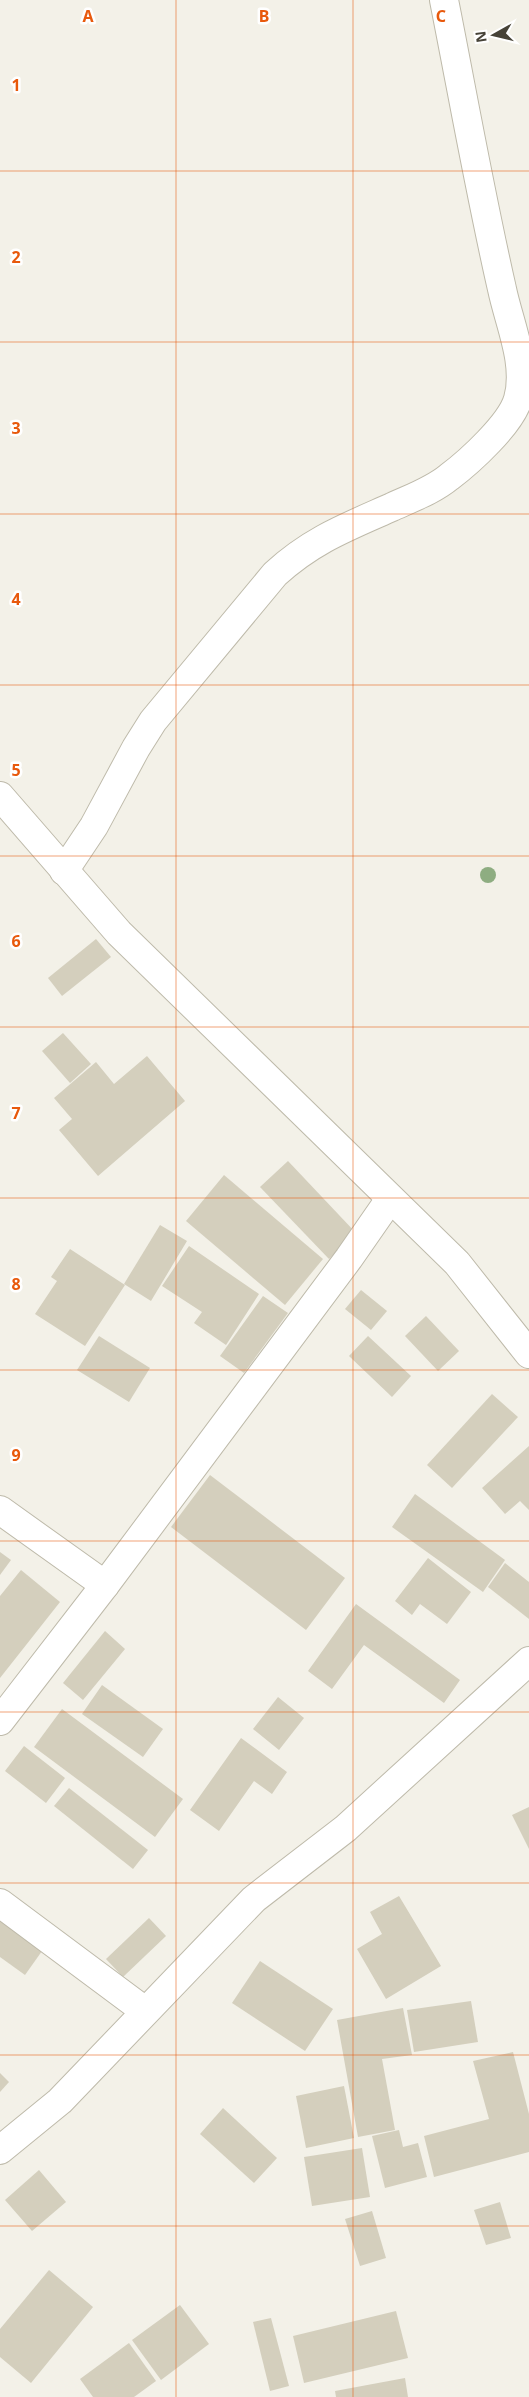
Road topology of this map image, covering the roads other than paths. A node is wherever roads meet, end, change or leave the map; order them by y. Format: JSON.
{"nodes":[{"id":1,"x":444,"y":0,"type":"edge"},
{"id":2,"x":0,"y":796,"type":"edge"},
{"id":3,"x":64,"y":871,"type":"junction"},
{"id":4,"x":390,"y":1199,"type":"junction"},
{"id":5,"x":529,"y":1354,"type":"edge"},
{"id":6,"x":0,"y":1510,"type":"edge"},
{"id":7,"x":105,"y":1585,"type":"junction"},
{"id":8,"x":529,"y":1661,"type":"edge"},
{"id":9,"x":0,"y":1720,"type":"edge"},
{"id":10,"x":0,"y":1903,"type":"edge"},
{"id":11,"x":145,"y":2011,"type":"junction"},
{"id":12,"x":0,"y":2150,"type":"edge"}],
"edges":[{"from":1,"to":3,"type":"street"},
{"from":2,"to":3,"type":"street"},
{"from":3,"to":4,"type":"street"},
{"from":4,"to":5,"type":"street"},
{"from":4,"to":7,"type":"street"},
{"from":6,"to":7,"type":"street"},
{"from":7,"to":9,"type":"street"},
{"from":8,"to":11,"type":"street"},
{"from":10,"to":11,"type":"street"},
{"from":11,"to":12,"type":"street"}]}
